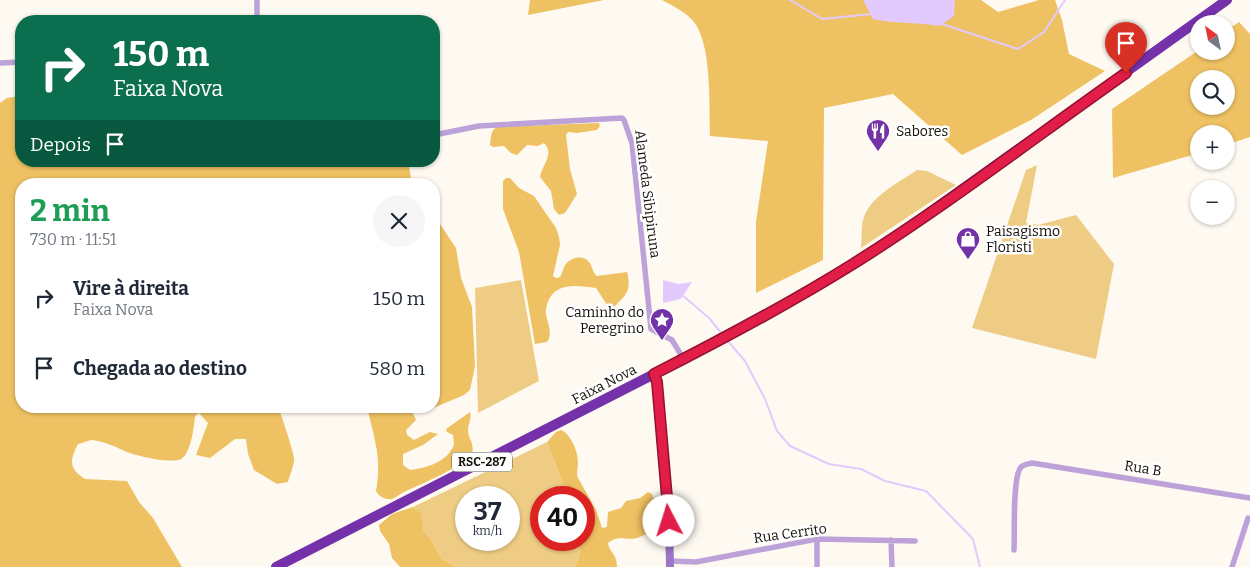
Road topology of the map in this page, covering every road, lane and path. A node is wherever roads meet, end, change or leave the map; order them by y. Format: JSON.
{"nodes":[{"id":1,"x":257,"y":0,"type":"edge"},
{"id":2,"x":1227,"y":0,"type":"edge"},
{"id":3,"x":257,"y":15,"type":"edge"},
{"id":4,"x":15,"y":62,"type":"edge"},
{"id":5,"x":0,"y":63,"type":"edge"},
{"id":6,"x":440,"y":134,"type":"edge"},
{"id":7,"x":683,"y":358,"type":"junction"},
{"id":8,"x":654,"y":374,"type":"junction"},
{"id":9,"x":1250,"y":498,"type":"edge"},
{"id":10,"x":1248,"y":518,"type":"dead end"},
{"id":11,"x":817,"y":539,"type":"junction"},
{"id":12,"x":891,"y":540,"type":"junction"},
{"id":13,"x":915,"y":540,"type":"dead end"},
{"id":14,"x":1014,"y":550,"type":"dead end"},
{"id":15,"x":670,"y":564,"type":"edge"},
{"id":16,"x":276,"y":567,"type":"edge"},
{"id":17,"x":817,"y":567,"type":"edge"},
{"id":18,"x":892,"y":567,"type":"edge"},
{"id":19,"x":1232,"y":567,"type":"edge"}],
"edges":[{"from":1,"to":3,"type":"street"},
{"from":2,"to":7,"type":"highway","name":"Faixa Nova","number":"RSC-287"},
{"from":4,"to":5,"type":"street"},
{"from":6,"to":7,"type":"street","name":"Alameda Sibipiruna"},
{"from":7,"to":8,"type":"highway","name":"Faixa Nova","number":"RSC-287"},
{"from":8,"to":15,"type":"street"},
{"from":8,"to":16,"type":"highway","name":"Faixa Nova","number":"RSC-287"},
{"from":9,"to":14,"type":"street","name":"Rua B"},
{"from":10,"to":19,"type":"street"},
{"from":11,"to":12,"type":"street","name":"Rua Cerrito"},
{"from":11,"to":15,"type":"street","name":"Rua Cerrito"},
{"from":11,"to":17,"type":"street"},
{"from":12,"to":13,"type":"street","name":"Rua Cerrito"},
{"from":12,"to":18,"type":"street"}]}
